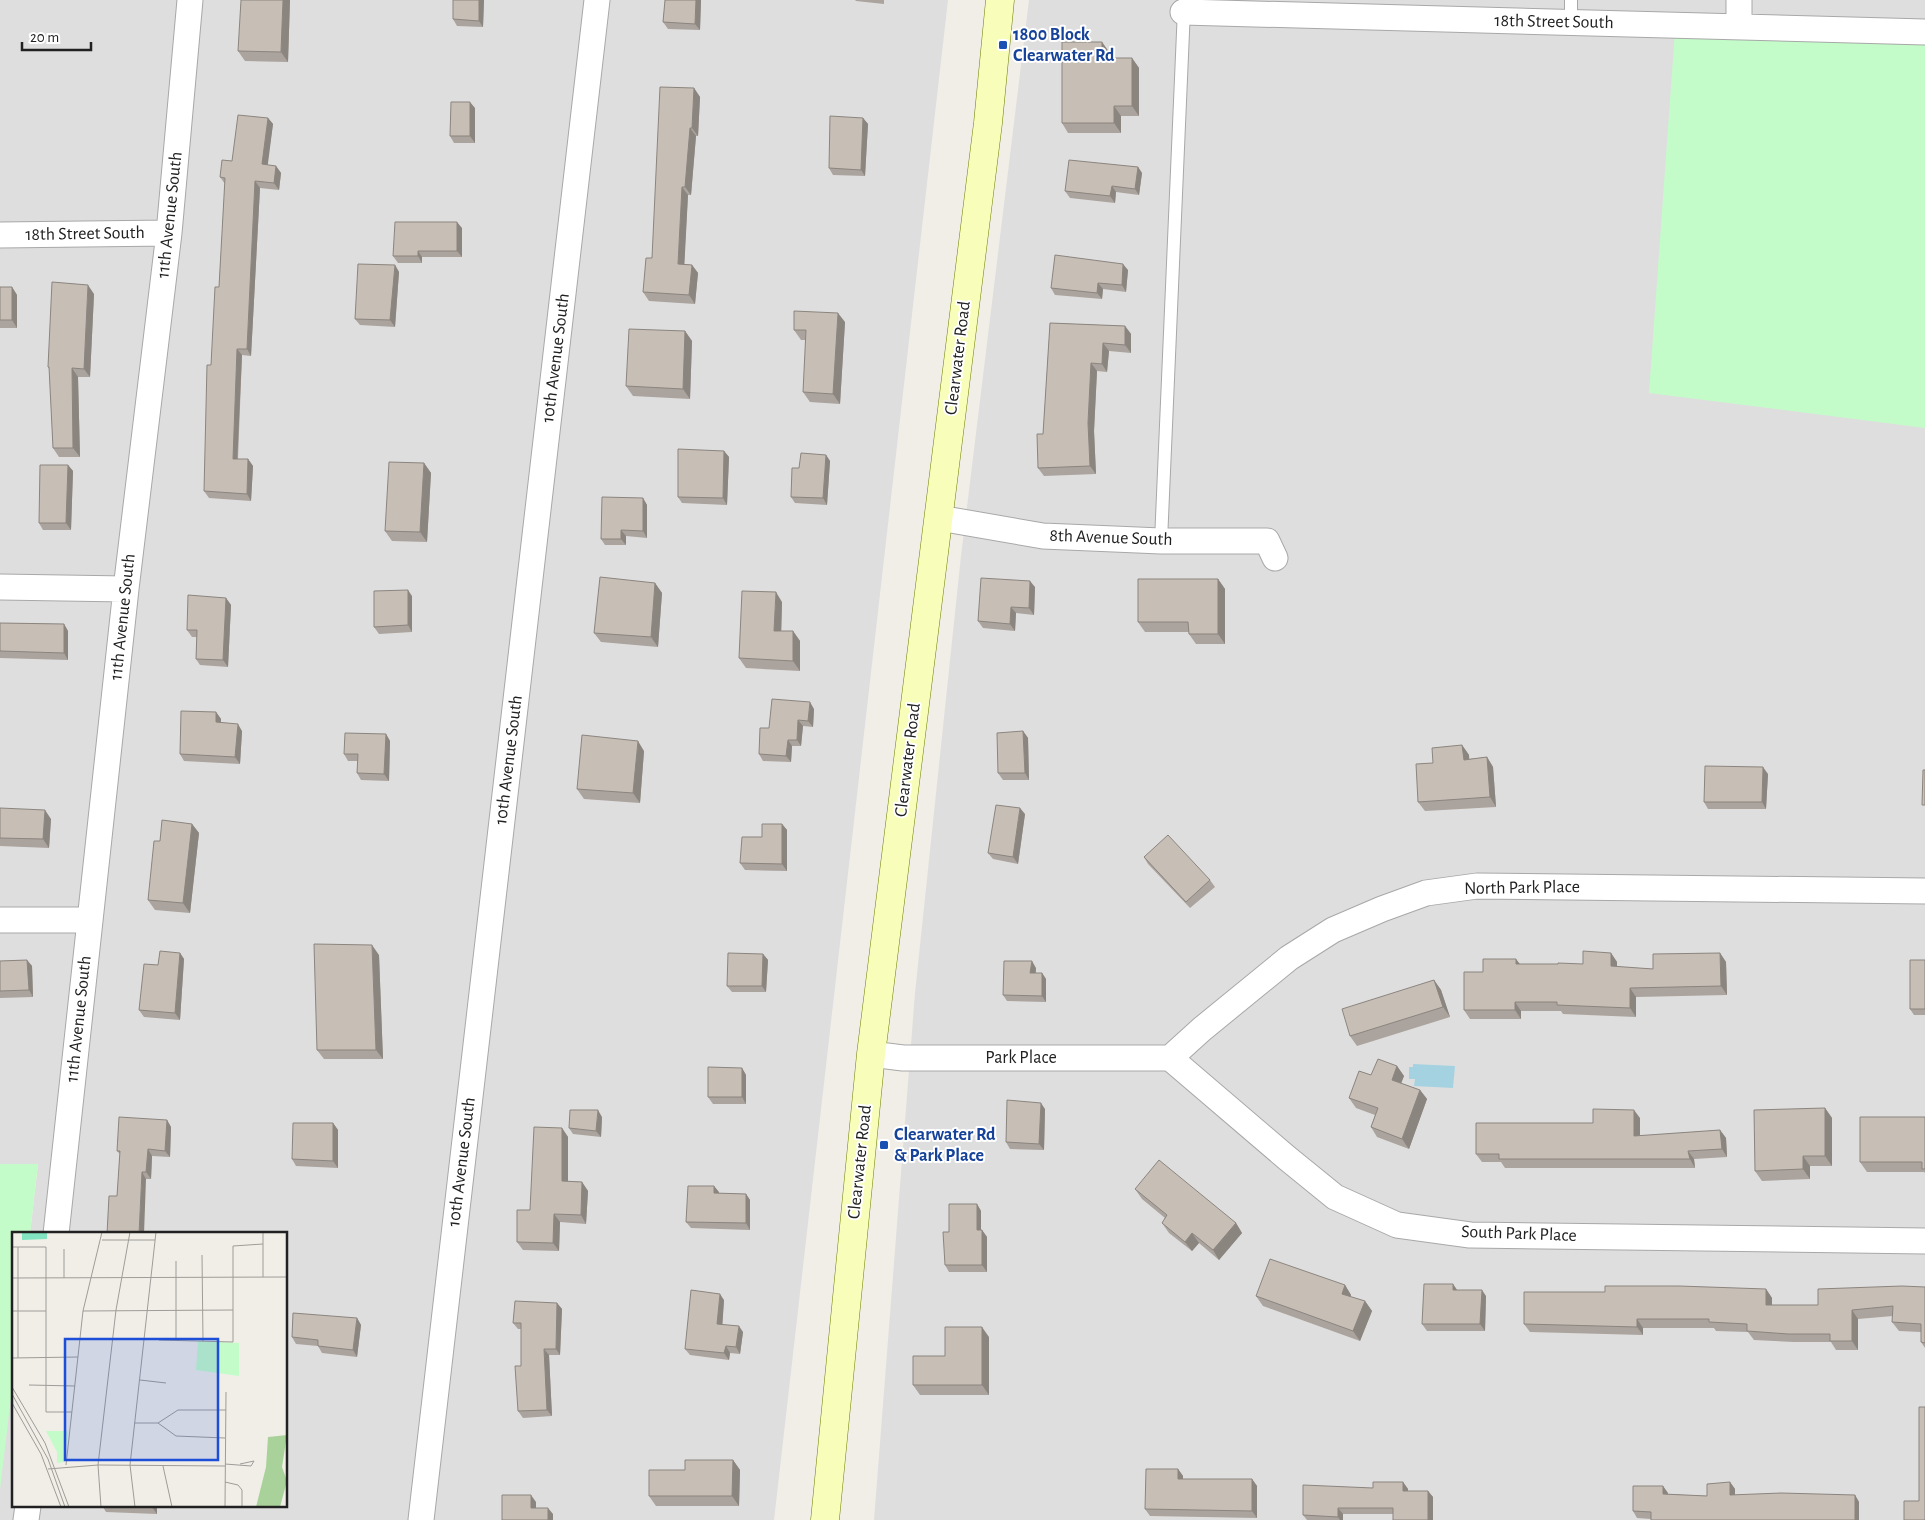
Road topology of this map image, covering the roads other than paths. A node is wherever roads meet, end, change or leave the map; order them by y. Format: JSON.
{"nodes":[{"id":1,"x":190,"y":0,"type":"edge"},
{"id":2,"x":597,"y":0,"type":"edge"},
{"id":3,"x":1000,"y":0,"type":"edge"},
{"id":4,"x":1739,"y":0,"type":"edge"},
{"id":5,"x":1184,"y":6,"type":"edge"},
{"id":6,"x":1398,"y":9,"type":"edge"},
{"id":7,"x":1571,"y":11,"type":"edge"},
{"id":8,"x":1739,"y":27,"type":"junction"},
{"id":9,"x":1925,"y":32,"type":"edge"},
{"id":10,"x":169,"y":233,"type":"junction"},
{"id":11,"x":0,"y":235,"type":"edge"},
{"id":12,"x":938,"y":518,"type":"junction"},
{"id":13,"x":1162,"y":541,"type":"junction"},
{"id":14,"x":1275,"y":558,"type":"dead end"},
{"id":15,"x":0,"y":587,"type":"edge"},
{"id":16,"x":126,"y":589,"type":"junction"},
{"id":17,"x":1925,"y":891,"type":"edge"},
{"id":18,"x":0,"y":920,"type":"edge"},
{"id":19,"x":90,"y":920,"type":"junction"},
{"id":20,"x":871,"y":1054,"type":"junction"},
{"id":21,"x":1170,"y":1058,"type":"junction"},
{"id":22,"x":56,"y":1232,"type":"edge"},
{"id":23,"x":1925,"y":1241,"type":"edge"},
{"id":24,"x":421,"y":1520,"type":"edge"},
{"id":25,"x":825,"y":1520,"type":"edge"}],
"edges":[{"from":1,"to":10,"type":"street","name":"11th Avenue South"},
{"from":2,"to":24,"type":"street","name":"10th Avenue South"},
{"from":3,"to":12,"type":"street","name":"Clearwater Road"},
{"from":4,"to":8,"type":"street"},
{"from":5,"to":6,"type":"street","name":"18th Street South"},
{"from":5,"to":13,"type":"lane"},
{"from":6,"to":7,"type":"street","name":"18th Street South"},
{"from":7,"to":8,"type":"street","name":"18th Street South"},
{"from":8,"to":9,"type":"street","name":"18th Street South"},
{"from":10,"to":11,"type":"street","name":"18th Street South"},
{"from":10,"to":16,"type":"street","name":"11th Avenue South"},
{"from":12,"to":13,"type":"street","name":"8th Avenue South"},
{"from":12,"to":20,"type":"street","name":"Clearwater Road"},
{"from":13,"to":14,"type":"street","name":"8th Avenue South"},
{"from":15,"to":16,"type":"street"},
{"from":16,"to":19,"type":"street","name":"11th Avenue South"},
{"from":17,"to":21,"type":"street","name":"North Park Place"},
{"from":18,"to":19,"type":"street"},
{"from":19,"to":22,"type":"street","name":"11th Avenue South"},
{"from":20,"to":21,"type":"street","name":"Park Place"},
{"from":20,"to":25,"type":"street","name":"Clearwater Road"},
{"from":21,"to":23,"type":"street","name":"South Park Place"}]}
